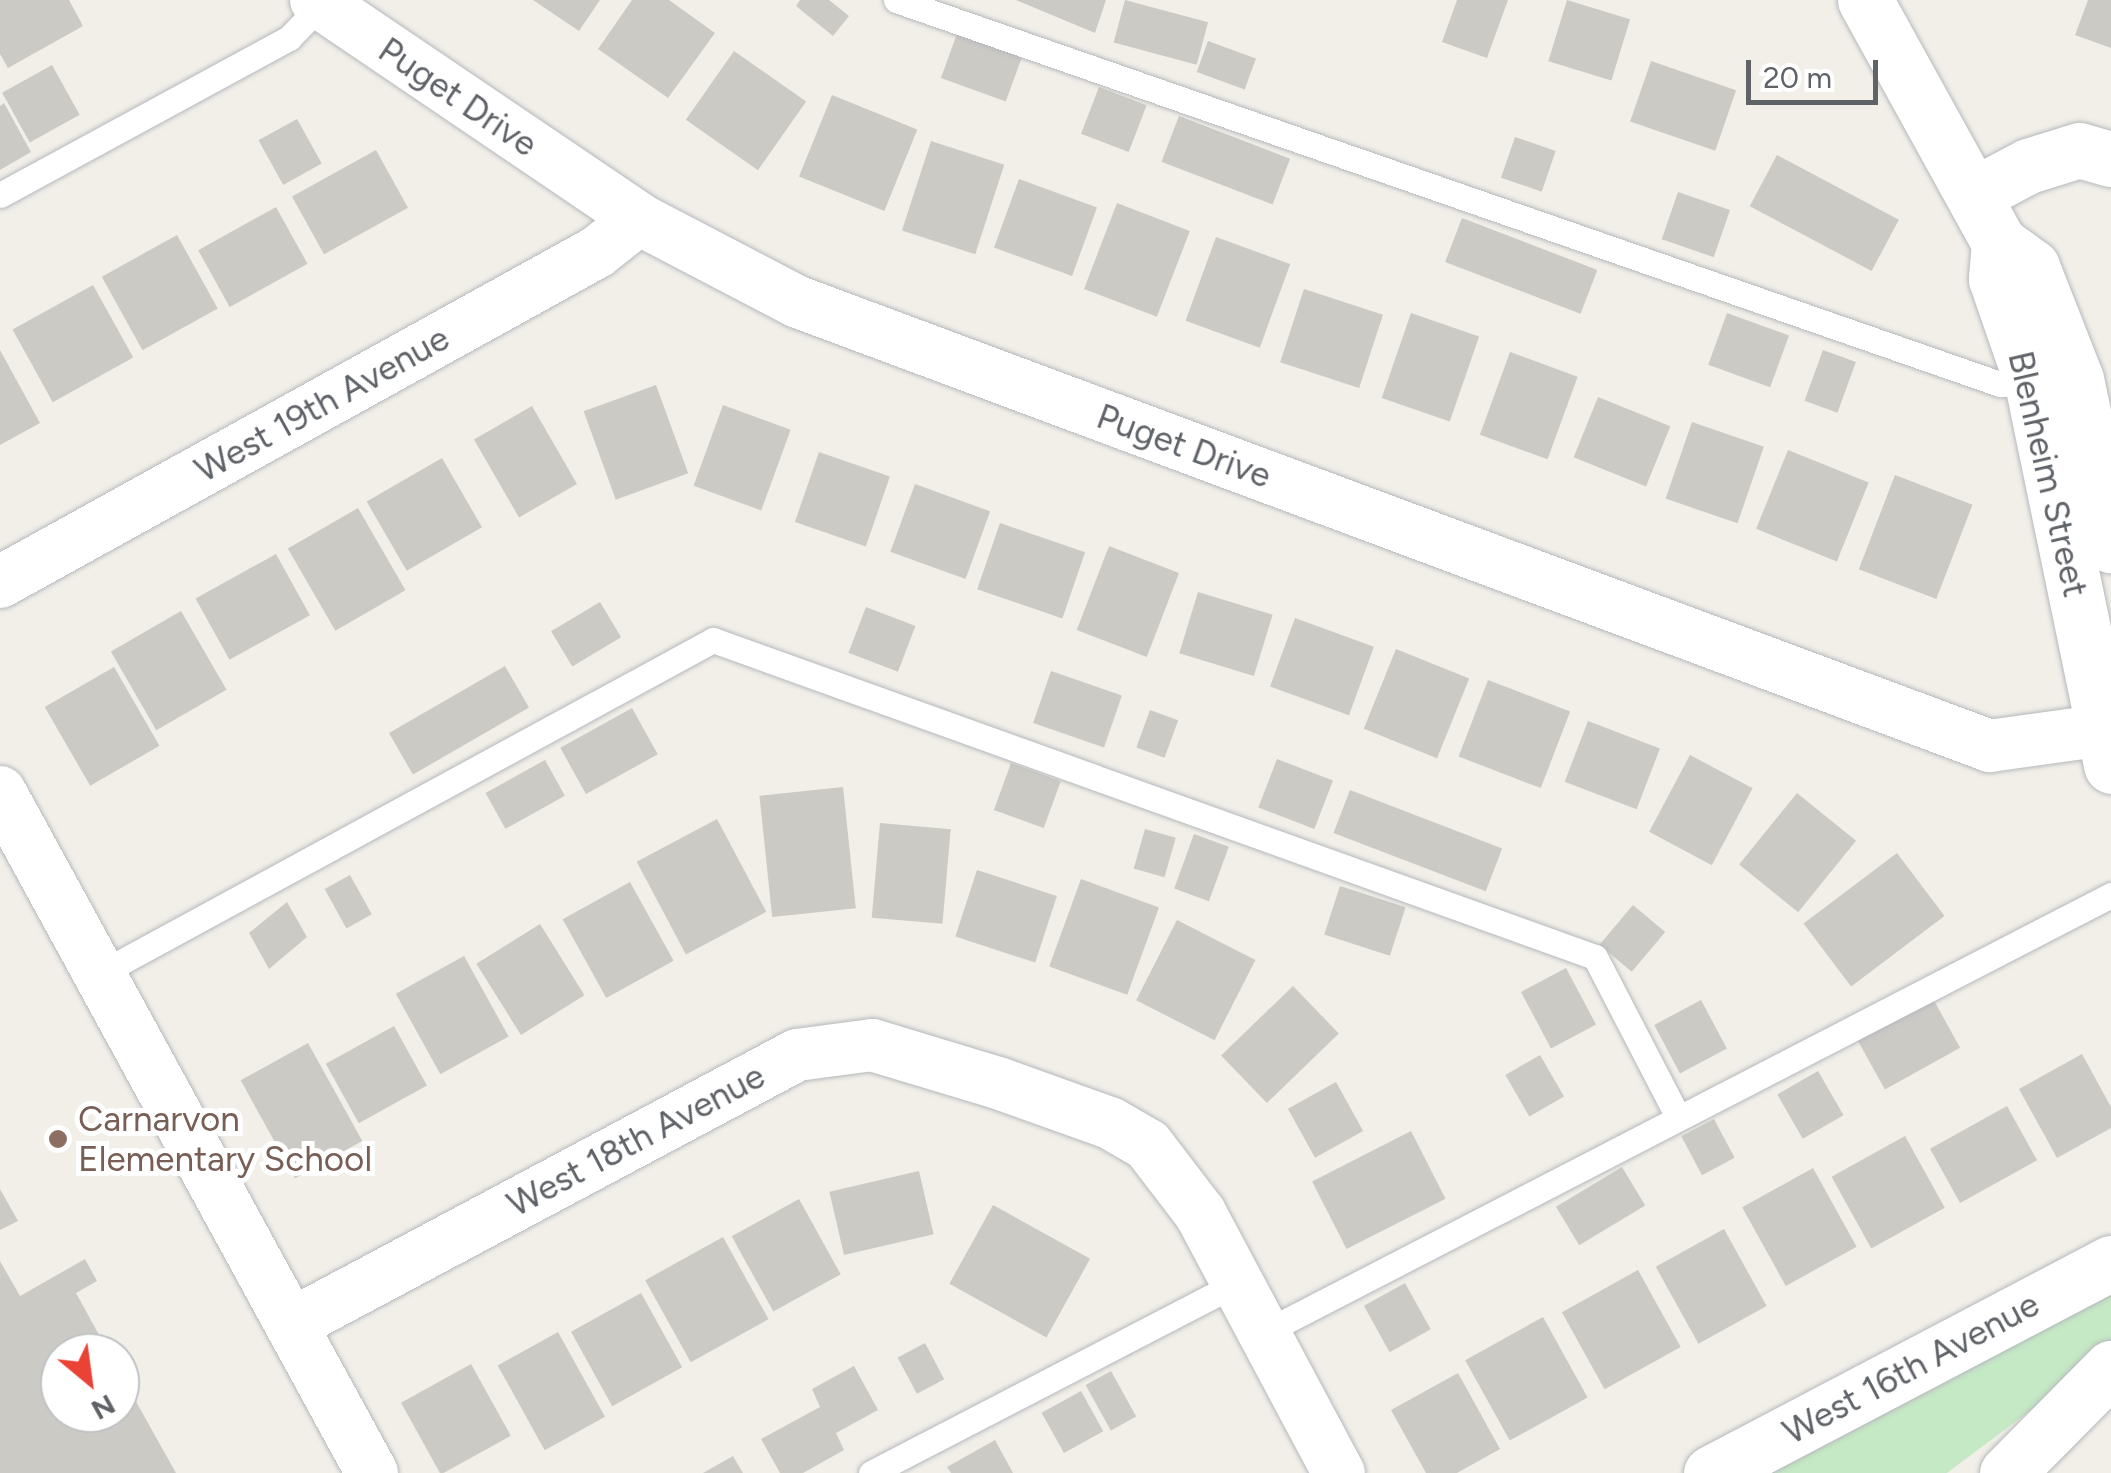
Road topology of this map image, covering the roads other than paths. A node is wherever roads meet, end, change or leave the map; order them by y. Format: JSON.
{"nodes":[{"id":1,"x":896,"y":0,"type":"edge"},
{"id":2,"x":1865,"y":0,"type":"edge"},
{"id":3,"x":319,"y":2,"type":"edge"},
{"id":4,"x":2111,"y":160,"type":"edge"},
{"id":5,"x":1975,"y":194,"type":"junction"},
{"id":6,"x":0,"y":195,"type":"edge"},
{"id":7,"x":639,"y":219,"type":"junction"},
{"id":8,"x":1999,"y":243,"type":"junction"},
{"id":9,"x":2032,"y":382,"type":"junction"},
{"id":10,"x":2111,"y":544,"type":"edge"},
{"id":11,"x":0,"y":582,"type":"edge"},
{"id":12,"x":2109,"y":742,"type":"edge"},
{"id":13,"x":0,"y":792,"type":"edge"},
{"id":14,"x":2111,"y":894,"type":"edge"},
{"id":15,"x":101,"y":973,"type":"junction"},
{"id":16,"x":1678,"y":1117,"type":"junction"},
{"id":17,"x":2111,"y":1263,"type":"edge"},
{"id":18,"x":1238,"y":1283,"type":"junction"},
{"id":19,"x":292,"y":1324,"type":"junction"},
{"id":20,"x":1264,"y":1332,"type":"junction"},
{"id":21,"x":2111,"y":1368,"type":"edge"},
{"id":22,"x":2111,"y":1418,"type":"edge"},
{"id":23,"x":372,"y":1473,"type":"edge"},
{"id":24,"x":871,"y":1473,"type":"edge"},
{"id":25,"x":1338,"y":1473,"type":"edge"},
{"id":26,"x":1711,"y":1473,"type":"edge"},
{"id":27,"x":2007,"y":1473,"type":"edge"}],
"edges":[{"from":1,"to":9,"type":"lane"},
{"from":2,"to":5,"type":"street","name":"Blenheim Street"},
{"from":3,"to":6,"type":"lane"},
{"from":3,"to":7,"type":"street","name":"Puget Drive"},
{"from":4,"to":5,"type":"street"},
{"from":5,"to":8,"type":"street","name":"Blenheim Street"},
{"from":7,"to":11,"type":"street","name":"West 19th Avenue"},
{"from":7,"to":12,"type":"street","name":"Puget Drive"},
{"from":8,"to":9,"type":"street","name":"Blenheim Street"},
{"from":8,"to":10,"type":"street","name":"Blenheim Street"},
{"from":9,"to":12,"type":"street","name":"Blenheim Street"},
{"from":13,"to":15,"type":"street"},
{"from":14,"to":16,"type":"lane"},
{"from":15,"to":16,"type":"lane"},
{"from":15,"to":19,"type":"street"},
{"from":16,"to":20,"type":"lane"},
{"from":17,"to":26,"type":"street","name":"West 16th Avenue"},
{"from":18,"to":19,"type":"street","name":"West 18th Avenue"},
{"from":18,"to":20,"type":"street","name":"West 18th Avenue"},
{"from":18,"to":24,"type":"lane"},
{"from":19,"to":23,"type":"street"},
{"from":20,"to":25,"type":"street","name":"West 18th Avenue"},
{"from":21,"to":27,"type":"street"},
{"from":22,"to":27,"type":"street"}]}
